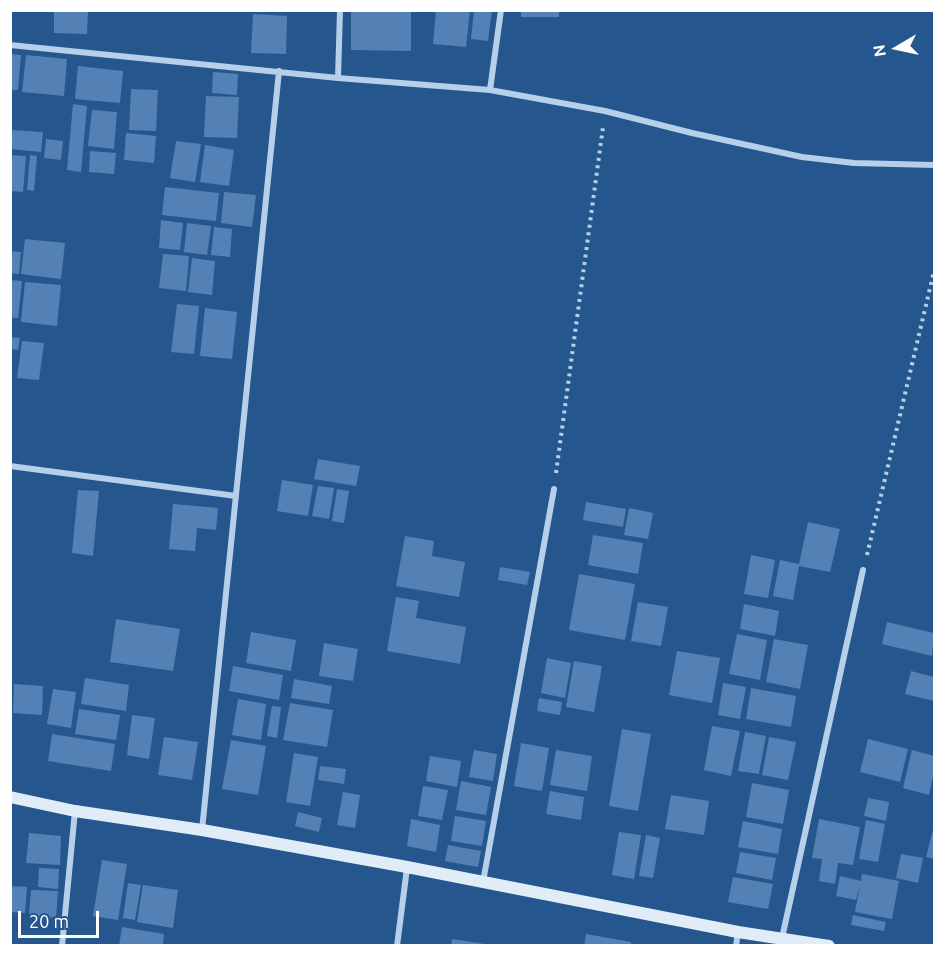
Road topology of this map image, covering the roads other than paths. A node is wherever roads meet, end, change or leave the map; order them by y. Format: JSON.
{"nodes":[{"id":1,"x":340,"y":10,"type":"edge"},
{"id":2,"x":501,"y":10,"type":"edge"},
{"id":3,"x":10,"y":45,"type":"edge"},
{"id":4,"x":279,"y":71,"type":"junction"},
{"id":5,"x":338,"y":78,"type":"junction"},
{"id":6,"x":490,"y":90,"type":"junction"},
{"id":7,"x":934,"y":165,"type":"edge"},
{"id":8,"x":10,"y":466,"type":"edge"},
{"id":9,"x":554,"y":489,"type":"road end"},
{"id":10,"x":236,"y":496,"type":"junction"},
{"id":11,"x":863,"y":570,"type":"road end"},
{"id":12,"x":10,"y":797,"type":"edge"},
{"id":13,"x":75,"y":811,"type":"junction"},
{"id":14,"x":202,"y":830,"type":"junction"},
{"id":15,"x":407,"y":867,"type":"junction"},
{"id":16,"x":483,"y":882,"type":"junction"},
{"id":17,"x":738,"y":932,"type":"junction"},
{"id":18,"x":782,"y":938,"type":"junction"},
{"id":19,"x":62,"y":945,"type":"edge"},
{"id":20,"x":397,"y":945,"type":"edge"},
{"id":21,"x":736,"y":945,"type":"edge"},
{"id":22,"x":829,"y":945,"type":"edge"}],
"edges":[{"from":1,"to":5,"type":"street"},
{"from":2,"to":6,"type":"street"},
{"from":3,"to":4,"type":"street"},
{"from":4,"to":5,"type":"street"},
{"from":4,"to":10,"type":"street"},
{"from":5,"to":6,"type":"street"},
{"from":6,"to":7,"type":"street"},
{"from":8,"to":10,"type":"street"},
{"from":9,"to":16,"type":"street"},
{"from":10,"to":14,"type":"street"},
{"from":11,"to":18,"type":"street"},
{"from":12,"to":13,"type":"main road"},
{"from":13,"to":14,"type":"main road"},
{"from":13,"to":19,"type":"street"},
{"from":14,"to":15,"type":"main road"},
{"from":15,"to":16,"type":"main road"},
{"from":15,"to":20,"type":"street"},
{"from":16,"to":17,"type":"main road"},
{"from":17,"to":18,"type":"main road"},
{"from":17,"to":21,"type":"street"},
{"from":18,"to":22,"type":"main road"}]}
